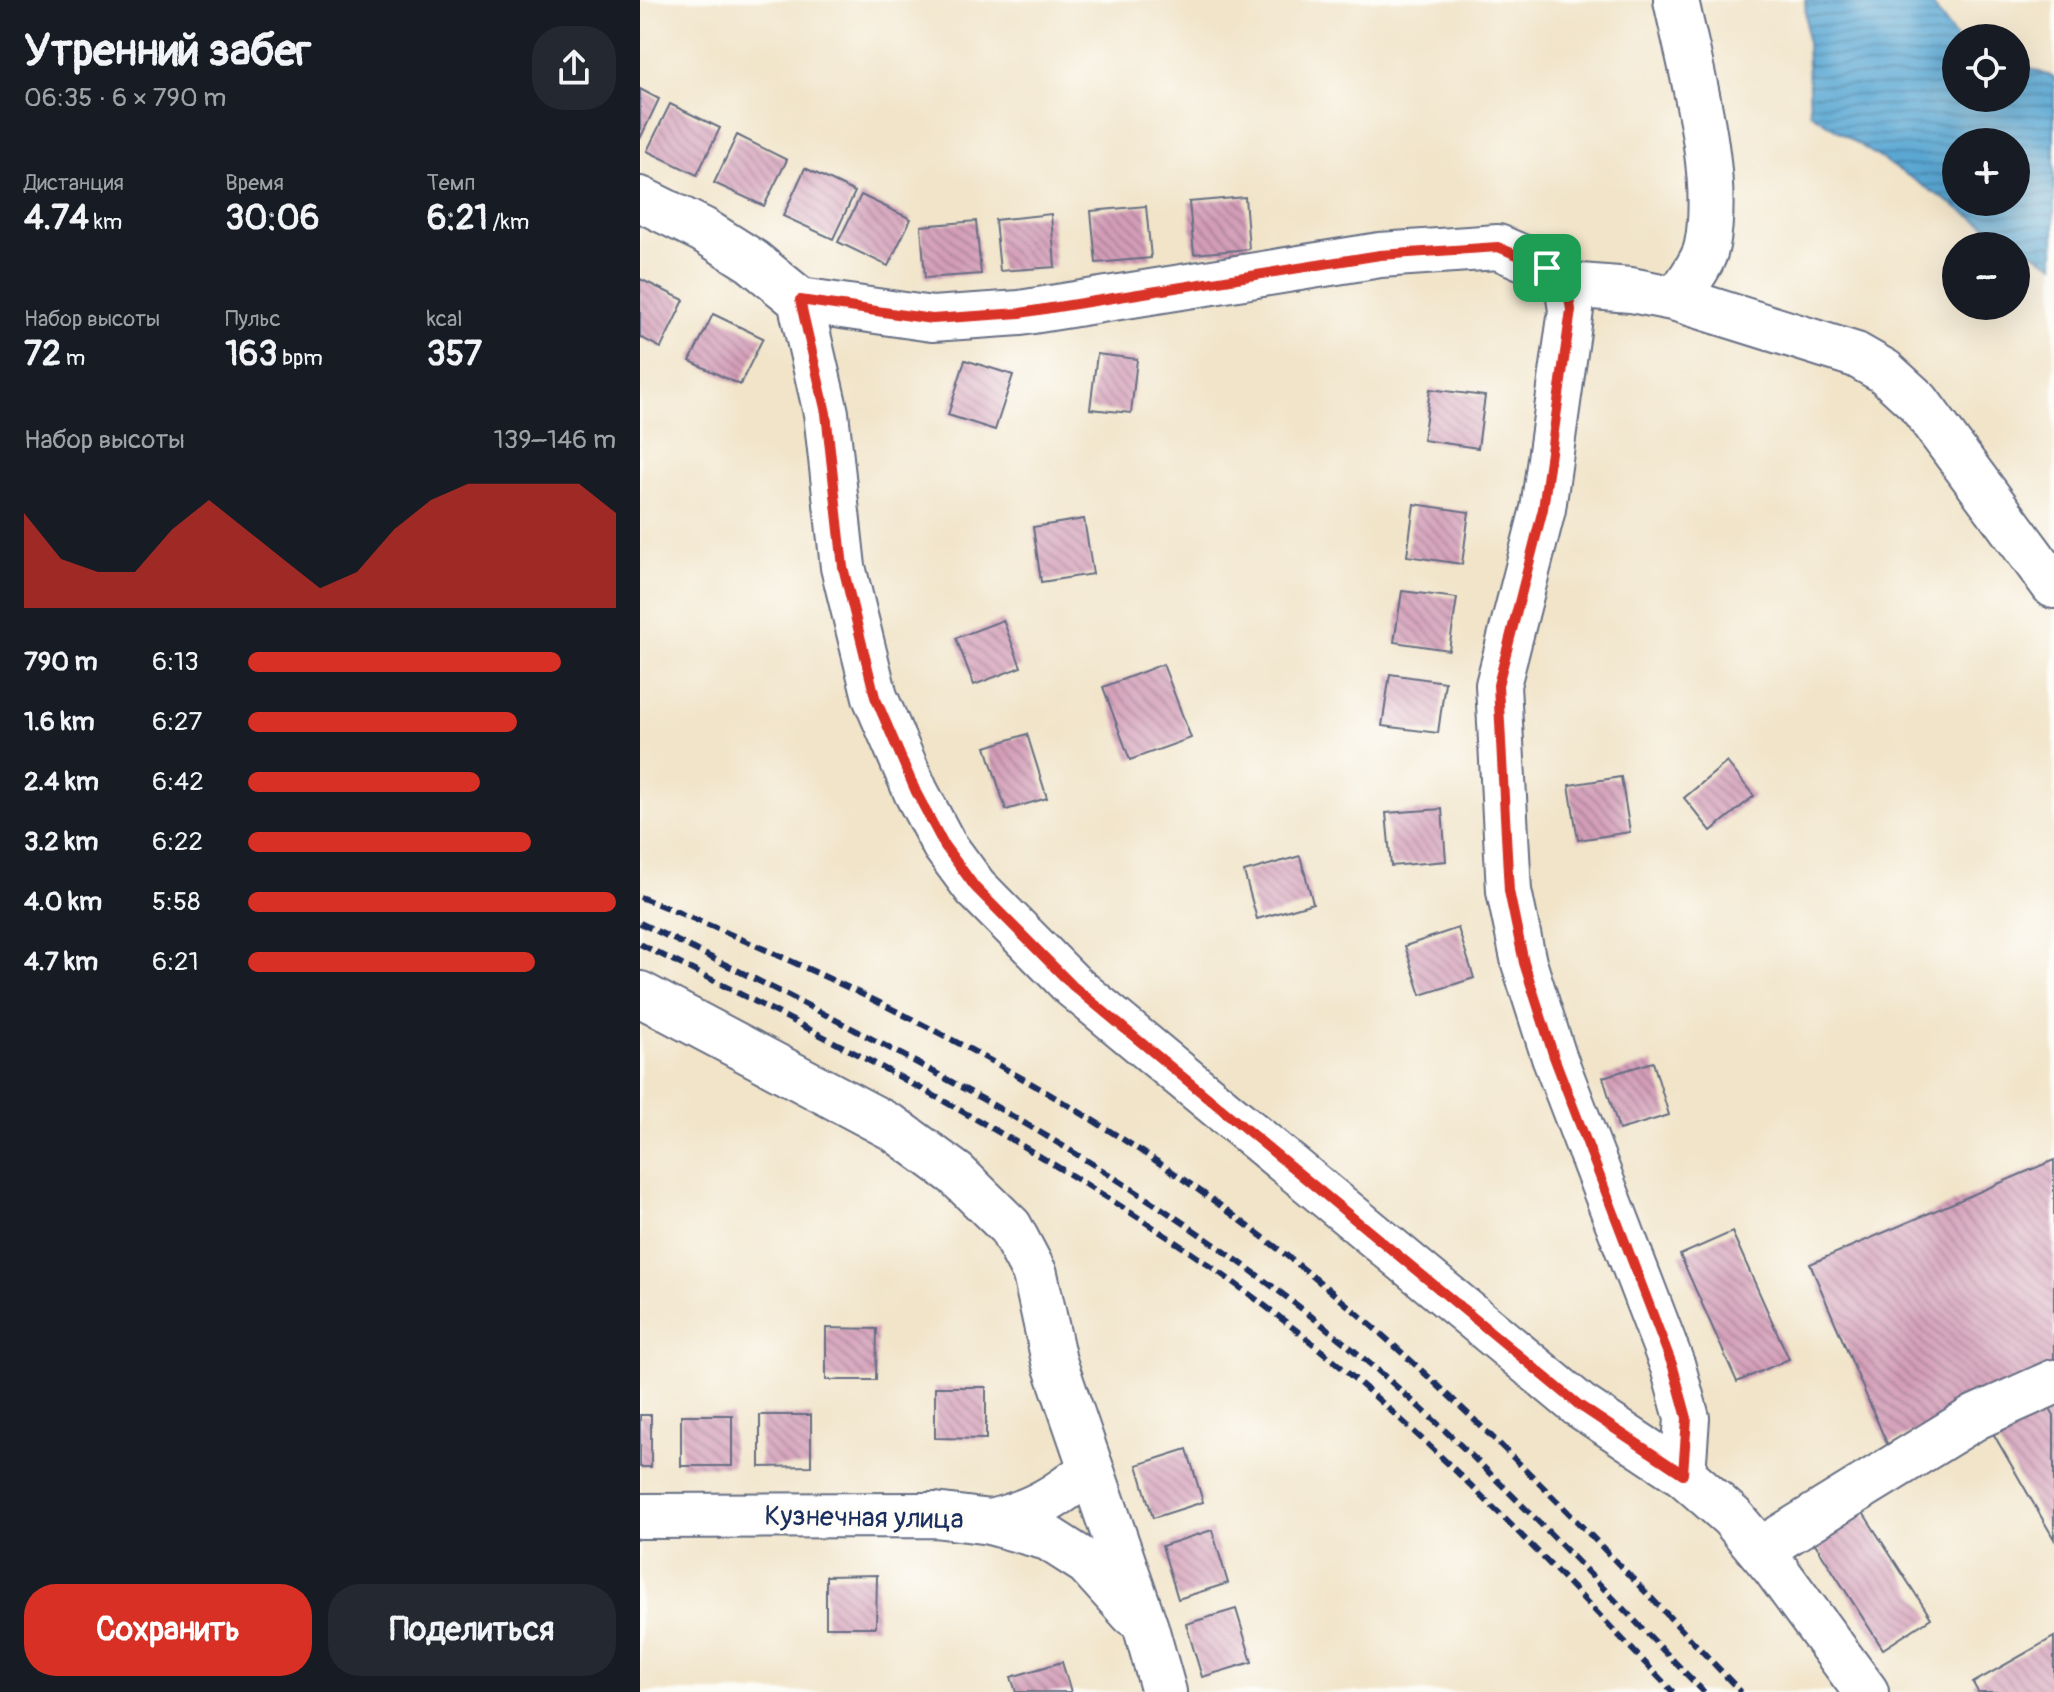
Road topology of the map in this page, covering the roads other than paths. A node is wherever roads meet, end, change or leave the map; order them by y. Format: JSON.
{"nodes":[{"id":1,"x":1676,"y":0,"type":"edge"},
{"id":2,"x":640,"y":199,"type":"edge"},
{"id":3,"x":1567,"y":285,"type":"junction"},
{"id":4,"x":1677,"y":299,"type":"junction"},
{"id":5,"x":800,"y":300,"type":"junction"},
{"id":6,"x":2054,"y":586,"type":"edge"},
{"id":7,"x":640,"y":994,"type":"edge"},
{"id":8,"x":2054,"y":1382,"type":"edge"},
{"id":9,"x":1091,"y":1469,"type":"junction"},
{"id":10,"x":1683,"y":1474,"type":"junction"},
{"id":11,"x":640,"y":1516,"type":"edge"},
{"id":12,"x":990,"y":1522,"type":"junction"},
{"id":13,"x":1760,"y":1550,"type":"junction"},
{"id":14,"x":1146,"y":1628,"type":"junction"},
{"id":15,"x":1164,"y":1692,"type":"edge"},
{"id":16,"x":1866,"y":1692,"type":"edge"}],
"edges":[{"from":1,"to":4,"type":"street"},
{"from":2,"to":5,"type":"street"},
{"from":3,"to":4,"type":"street"},
{"from":3,"to":5,"type":"street"},
{"from":3,"to":10,"type":"street"},
{"from":4,"to":6,"type":"street"},
{"from":5,"to":10,"type":"street"},
{"from":7,"to":9,"type":"street"},
{"from":8,"to":13,"type":"street"},
{"from":9,"to":12,"type":"street"},
{"from":9,"to":14,"type":"street"},
{"from":10,"to":13,"type":"street"},
{"from":11,"to":12,"type":"street","name":"Кузнечная улица"},
{"from":12,"to":14,"type":"street","name":"Кузнечная улица"},
{"from":13,"to":16,"type":"street"},
{"from":14,"to":15,"type":"street"}]}
